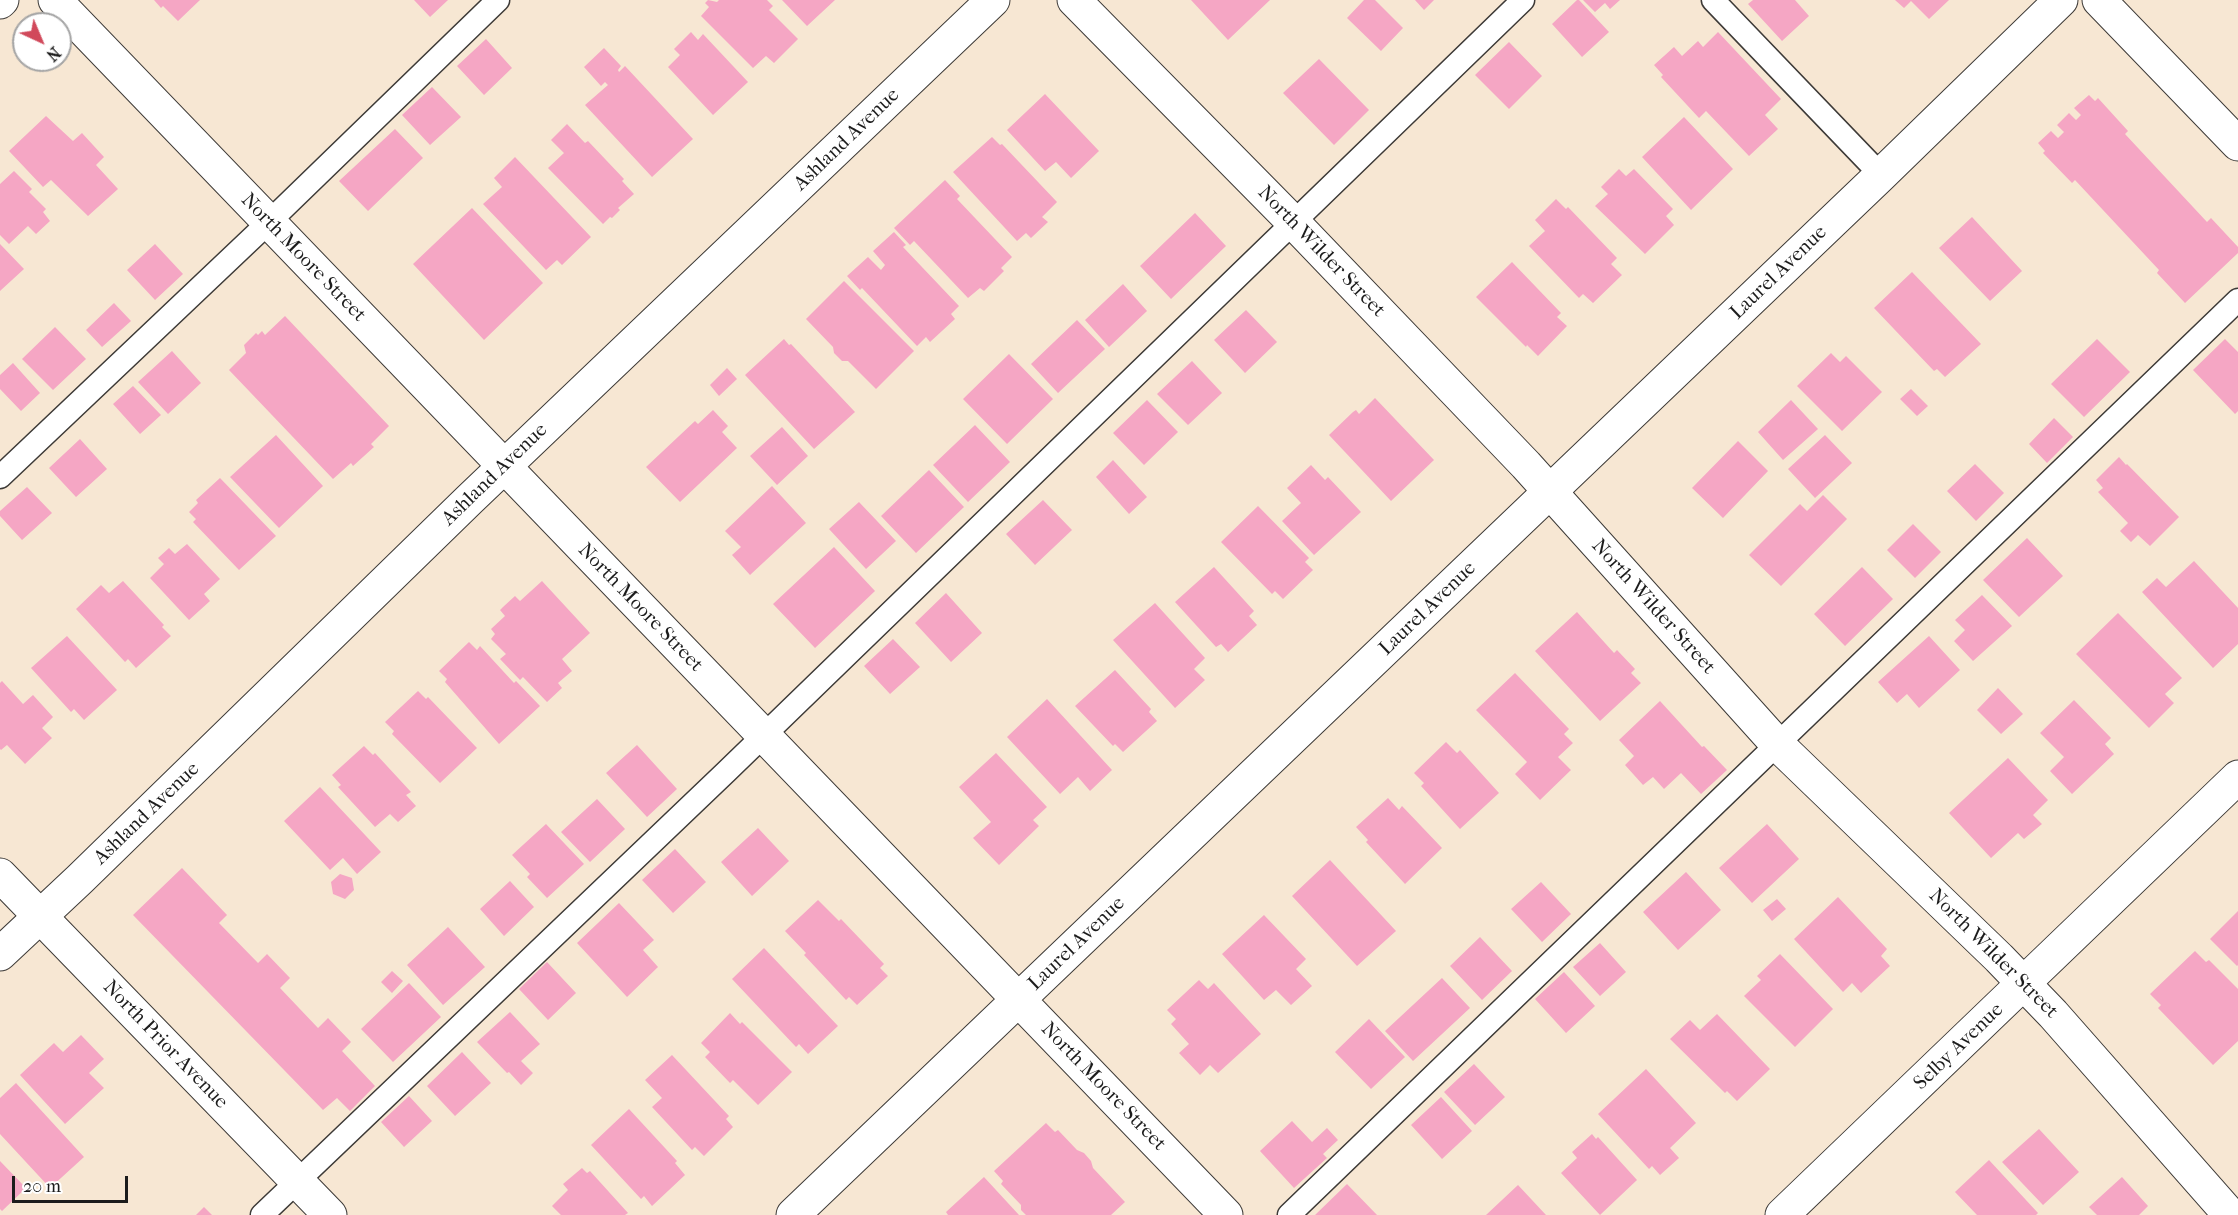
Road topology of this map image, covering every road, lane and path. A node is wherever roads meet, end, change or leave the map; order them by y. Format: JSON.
{"nodes":[{"id":1,"x":55,"y":0,"type":"edge"},
{"id":2,"x":498,"y":0,"type":"edge"},
{"id":3,"x":993,"y":0,"type":"edge"},
{"id":4,"x":1074,"y":0,"type":"edge"},
{"id":5,"x":1523,"y":0,"type":"edge"},
{"id":6,"x":1713,"y":0,"type":"edge"},
{"id":7,"x":2061,"y":0,"type":"edge"},
{"id":8,"x":2099,"y":0,"type":"edge"},
{"id":9,"x":2238,"y":144,"type":"edge"},
{"id":10,"x":1881,"y":175,"type":"junction"},
{"id":11,"x":269,"y":222,"type":"junction"},
{"id":12,"x":1293,"y":222,"type":"junction"},
{"id":13,"x":2238,"y":300,"type":"edge"},
{"id":14,"x":504,"y":466,"type":"junction"},
{"id":15,"x":0,"y":477,"type":"edge"},
{"id":16,"x":1550,"y":492,"type":"junction"},
{"id":17,"x":764,"y":736,"type":"junction"},
{"id":18,"x":1776,"y":743,"type":"junction"},
{"id":19,"x":2238,"y":777,"type":"edge"},
{"id":20,"x":0,"y":875,"type":"edge"},
{"id":21,"x":39,"y":916,"type":"junction"},
{"id":22,"x":0,"y":954,"type":"edge"},
{"id":23,"x":2024,"y":984,"type":"junction"},
{"id":24,"x":1019,"y":999,"type":"junction"},
{"id":25,"x":299,"y":1182,"type":"junction"},
{"id":26,"x":262,"y":1215,"type":"edge"},
{"id":27,"x":330,"y":1215,"type":"edge"},
{"id":28,"x":793,"y":1215,"type":"edge"},
{"id":29,"x":1226,"y":1215,"type":"edge"},
{"id":30,"x":1289,"y":1215,"type":"edge"},
{"id":31,"x":1782,"y":1215,"type":"edge"},
{"id":32,"x":2230,"y":1215,"type":"edge"}],
"edges":[{"from":1,"to":11,"type":"street","name":"North Moore Street"},
{"from":2,"to":11,"type":"lane"},
{"from":3,"to":14,"type":"street","name":"Ashland Avenue"},
{"from":4,"to":12,"type":"street","name":"North Wilder Street"},
{"from":5,"to":12,"type":"lane"},
{"from":6,"to":10,"type":"lane"},
{"from":7,"to":10,"type":"street","name":"Laurel Avenue"},
{"from":8,"to":9,"type":"street"},
{"from":10,"to":16,"type":"street","name":"Laurel Avenue"},
{"from":11,"to":14,"type":"street","name":"North Moore Street"},
{"from":11,"to":15,"type":"lane"},
{"from":12,"to":16,"type":"street","name":"North Wilder Street"},
{"from":12,"to":17,"type":"lane"},
{"from":13,"to":18,"type":"lane"},
{"from":14,"to":17,"type":"street","name":"North Moore Street"},
{"from":14,"to":21,"type":"street","name":"Ashland Avenue"},
{"from":16,"to":18,"type":"street","name":"North Wilder Street"},
{"from":16,"to":24,"type":"street","name":"Laurel Avenue"},
{"from":17,"to":24,"type":"street","name":"North Moore Street"},
{"from":17,"to":25,"type":"lane"},
{"from":18,"to":23,"type":"street","name":"North Wilder Street"},
{"from":18,"to":30,"type":"lane"},
{"from":19,"to":23,"type":"street","name":"Selby Avenue"},
{"from":20,"to":21,"type":"street","name":"North Prior Avenue"},
{"from":21,"to":22,"type":"street","name":"Ashland Avenue"},
{"from":21,"to":25,"type":"street","name":"North Prior Avenue"},
{"from":23,"to":31,"type":"street","name":"Selby Avenue"},
{"from":23,"to":32,"type":"street","name":"North Wilder Street"},
{"from":24,"to":28,"type":"street","name":"Laurel Avenue"},
{"from":24,"to":29,"type":"street","name":"North Moore Street"},
{"from":25,"to":26,"type":"lane"},
{"from":25,"to":27,"type":"street","name":"North Prior Avenue"}]}
